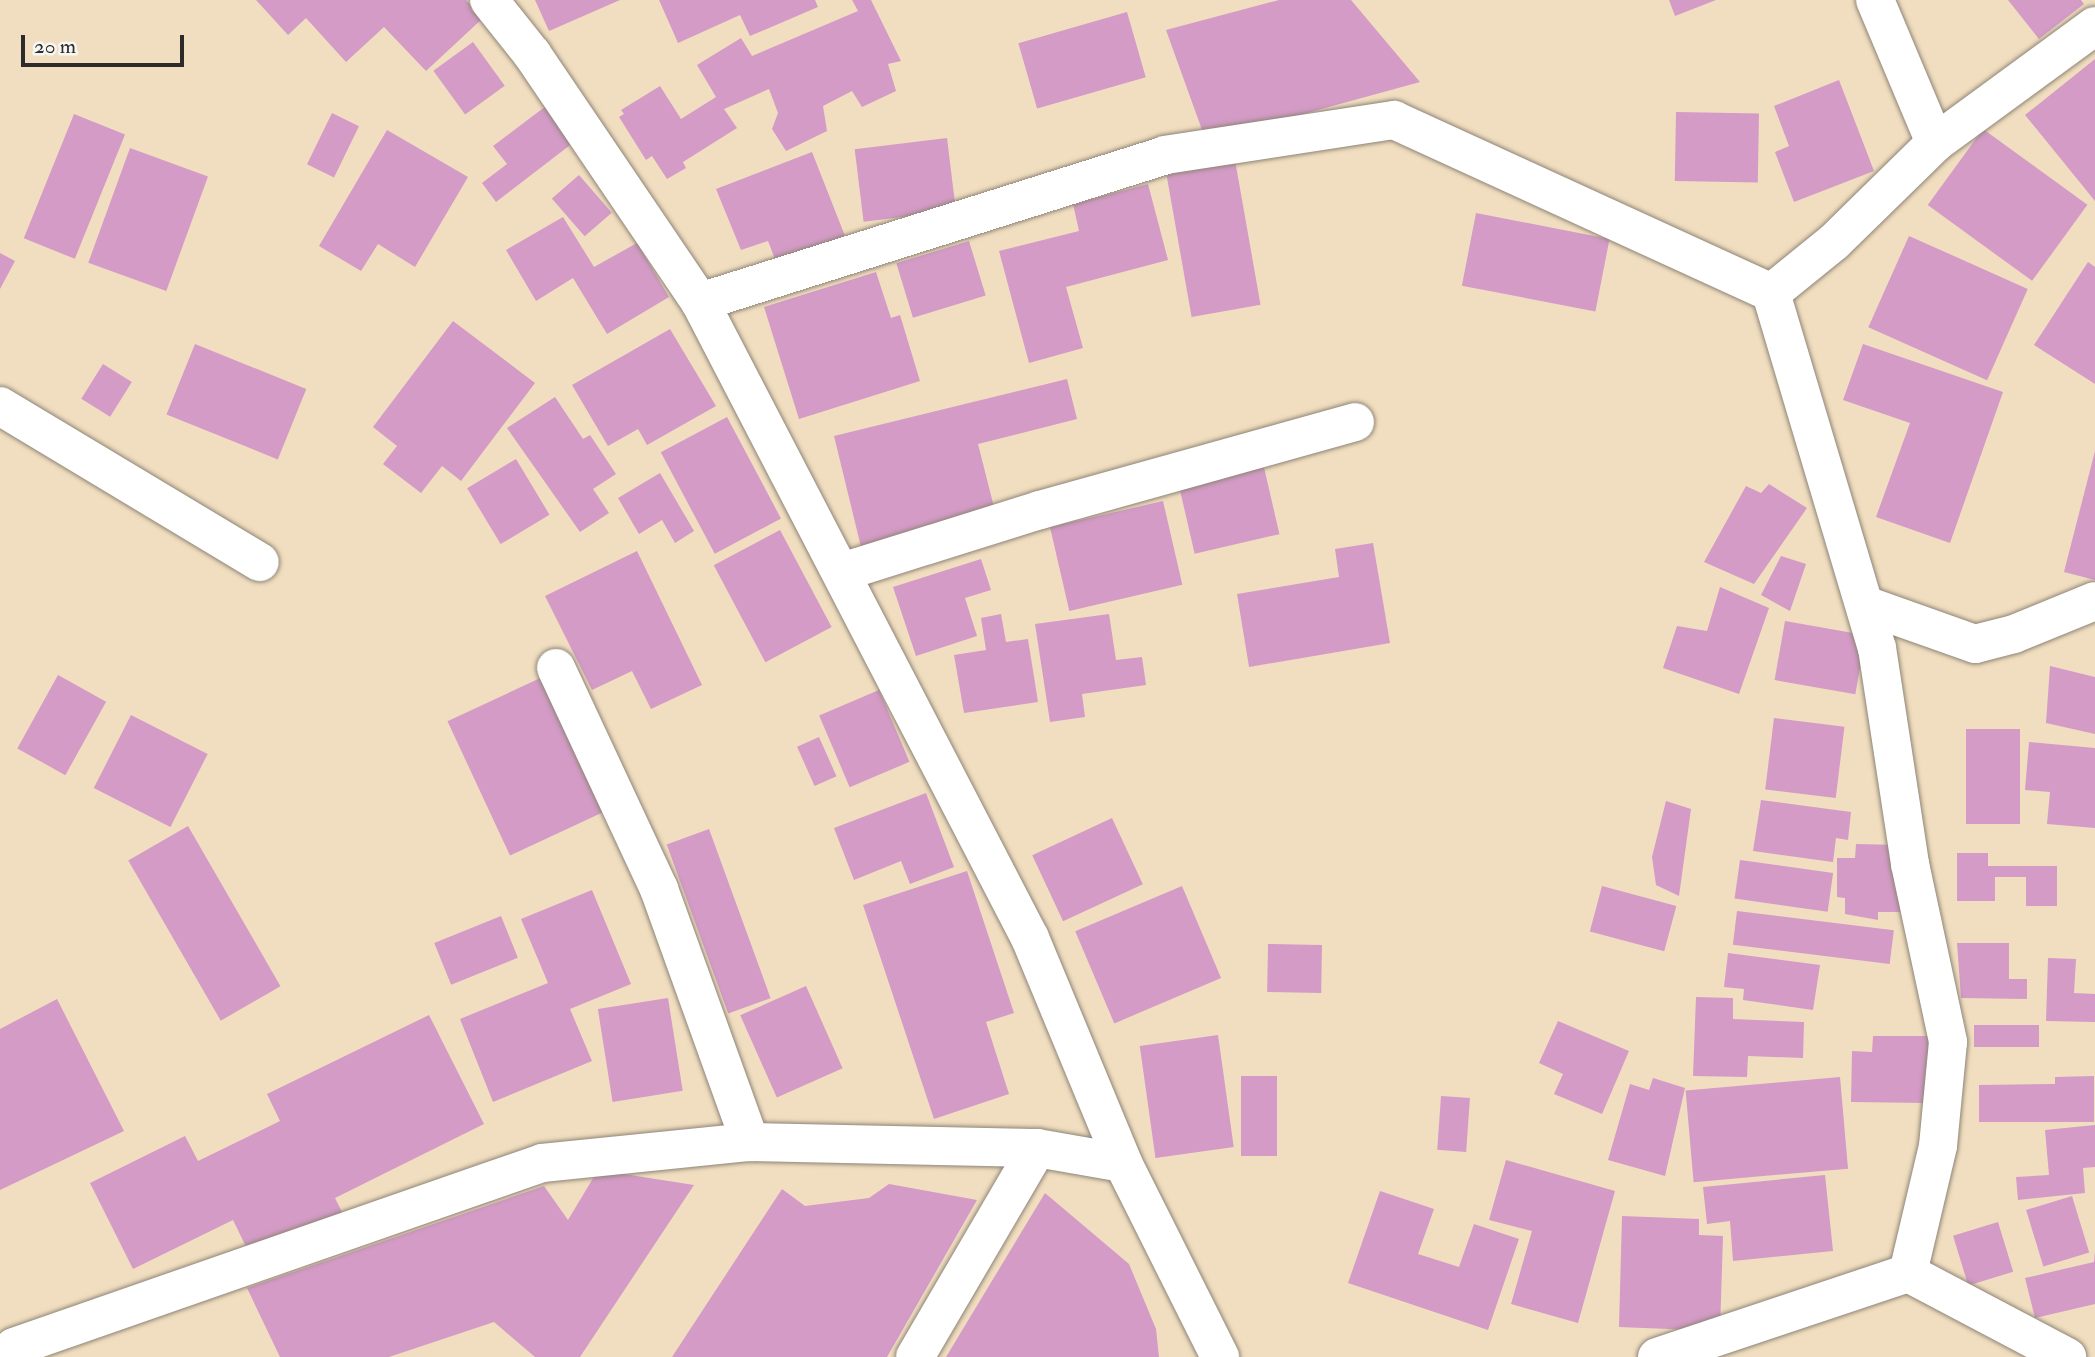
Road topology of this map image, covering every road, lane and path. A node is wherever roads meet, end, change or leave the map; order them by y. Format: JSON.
{"nodes":[{"id":1,"x":489,"y":0,"type":"edge"},
{"id":2,"x":1875,"y":0,"type":"edge"},
{"id":3,"x":2095,"y":26,"type":"edge"},
{"id":4,"x":1935,"y":142,"type":"junction"},
{"id":5,"x":1771,"y":293,"type":"junction"},
{"id":6,"x":700,"y":302,"type":"junction"},
{"id":7,"x":0,"y":406,"type":"edge"},
{"id":8,"x":1355,"y":422,"type":"dead end"},
{"id":9,"x":260,"y":562,"type":"dead end"},
{"id":10,"x":842,"y":572,"type":"junction"},
{"id":11,"x":2095,"y":601,"type":"edge"},
{"id":12,"x":1865,"y":606,"type":"junction"},
{"id":13,"x":556,"y":667,"type":"dead end"},
{"id":14,"x":750,"y":1142,"type":"junction"},
{"id":15,"x":1037,"y":1149,"type":"junction"},
{"id":16,"x":1123,"y":1163,"type":"junction"},
{"id":17,"x":1908,"y":1273,"type":"junction"},
{"id":18,"x":7,"y":1357,"type":"edge"},
{"id":19,"x":915,"y":1357,"type":"edge"},
{"id":20,"x":1220,"y":1357,"type":"edge"},
{"id":21,"x":1657,"y":1357,"type":"edge"},
{"id":22,"x":2067,"y":1357,"type":"edge"}],
"edges":[{"from":1,"to":6,"type":"street"},
{"from":2,"to":4,"type":"street"},
{"from":3,"to":4,"type":"street"},
{"from":4,"to":5,"type":"street"},
{"from":5,"to":6,"type":"street"},
{"from":5,"to":12,"type":"street"},
{"from":6,"to":10,"type":"street"},
{"from":7,"to":9,"type":"street"},
{"from":8,"to":10,"type":"street"},
{"from":10,"to":16,"type":"street"},
{"from":11,"to":12,"type":"street"},
{"from":12,"to":17,"type":"street"},
{"from":13,"to":14,"type":"street"},
{"from":14,"to":15,"type":"street"},
{"from":14,"to":18,"type":"street"},
{"from":15,"to":16,"type":"street"},
{"from":15,"to":19,"type":"street"},
{"from":16,"to":20,"type":"street"},
{"from":17,"to":21,"type":"street"},
{"from":17,"to":22,"type":"street"}]}
